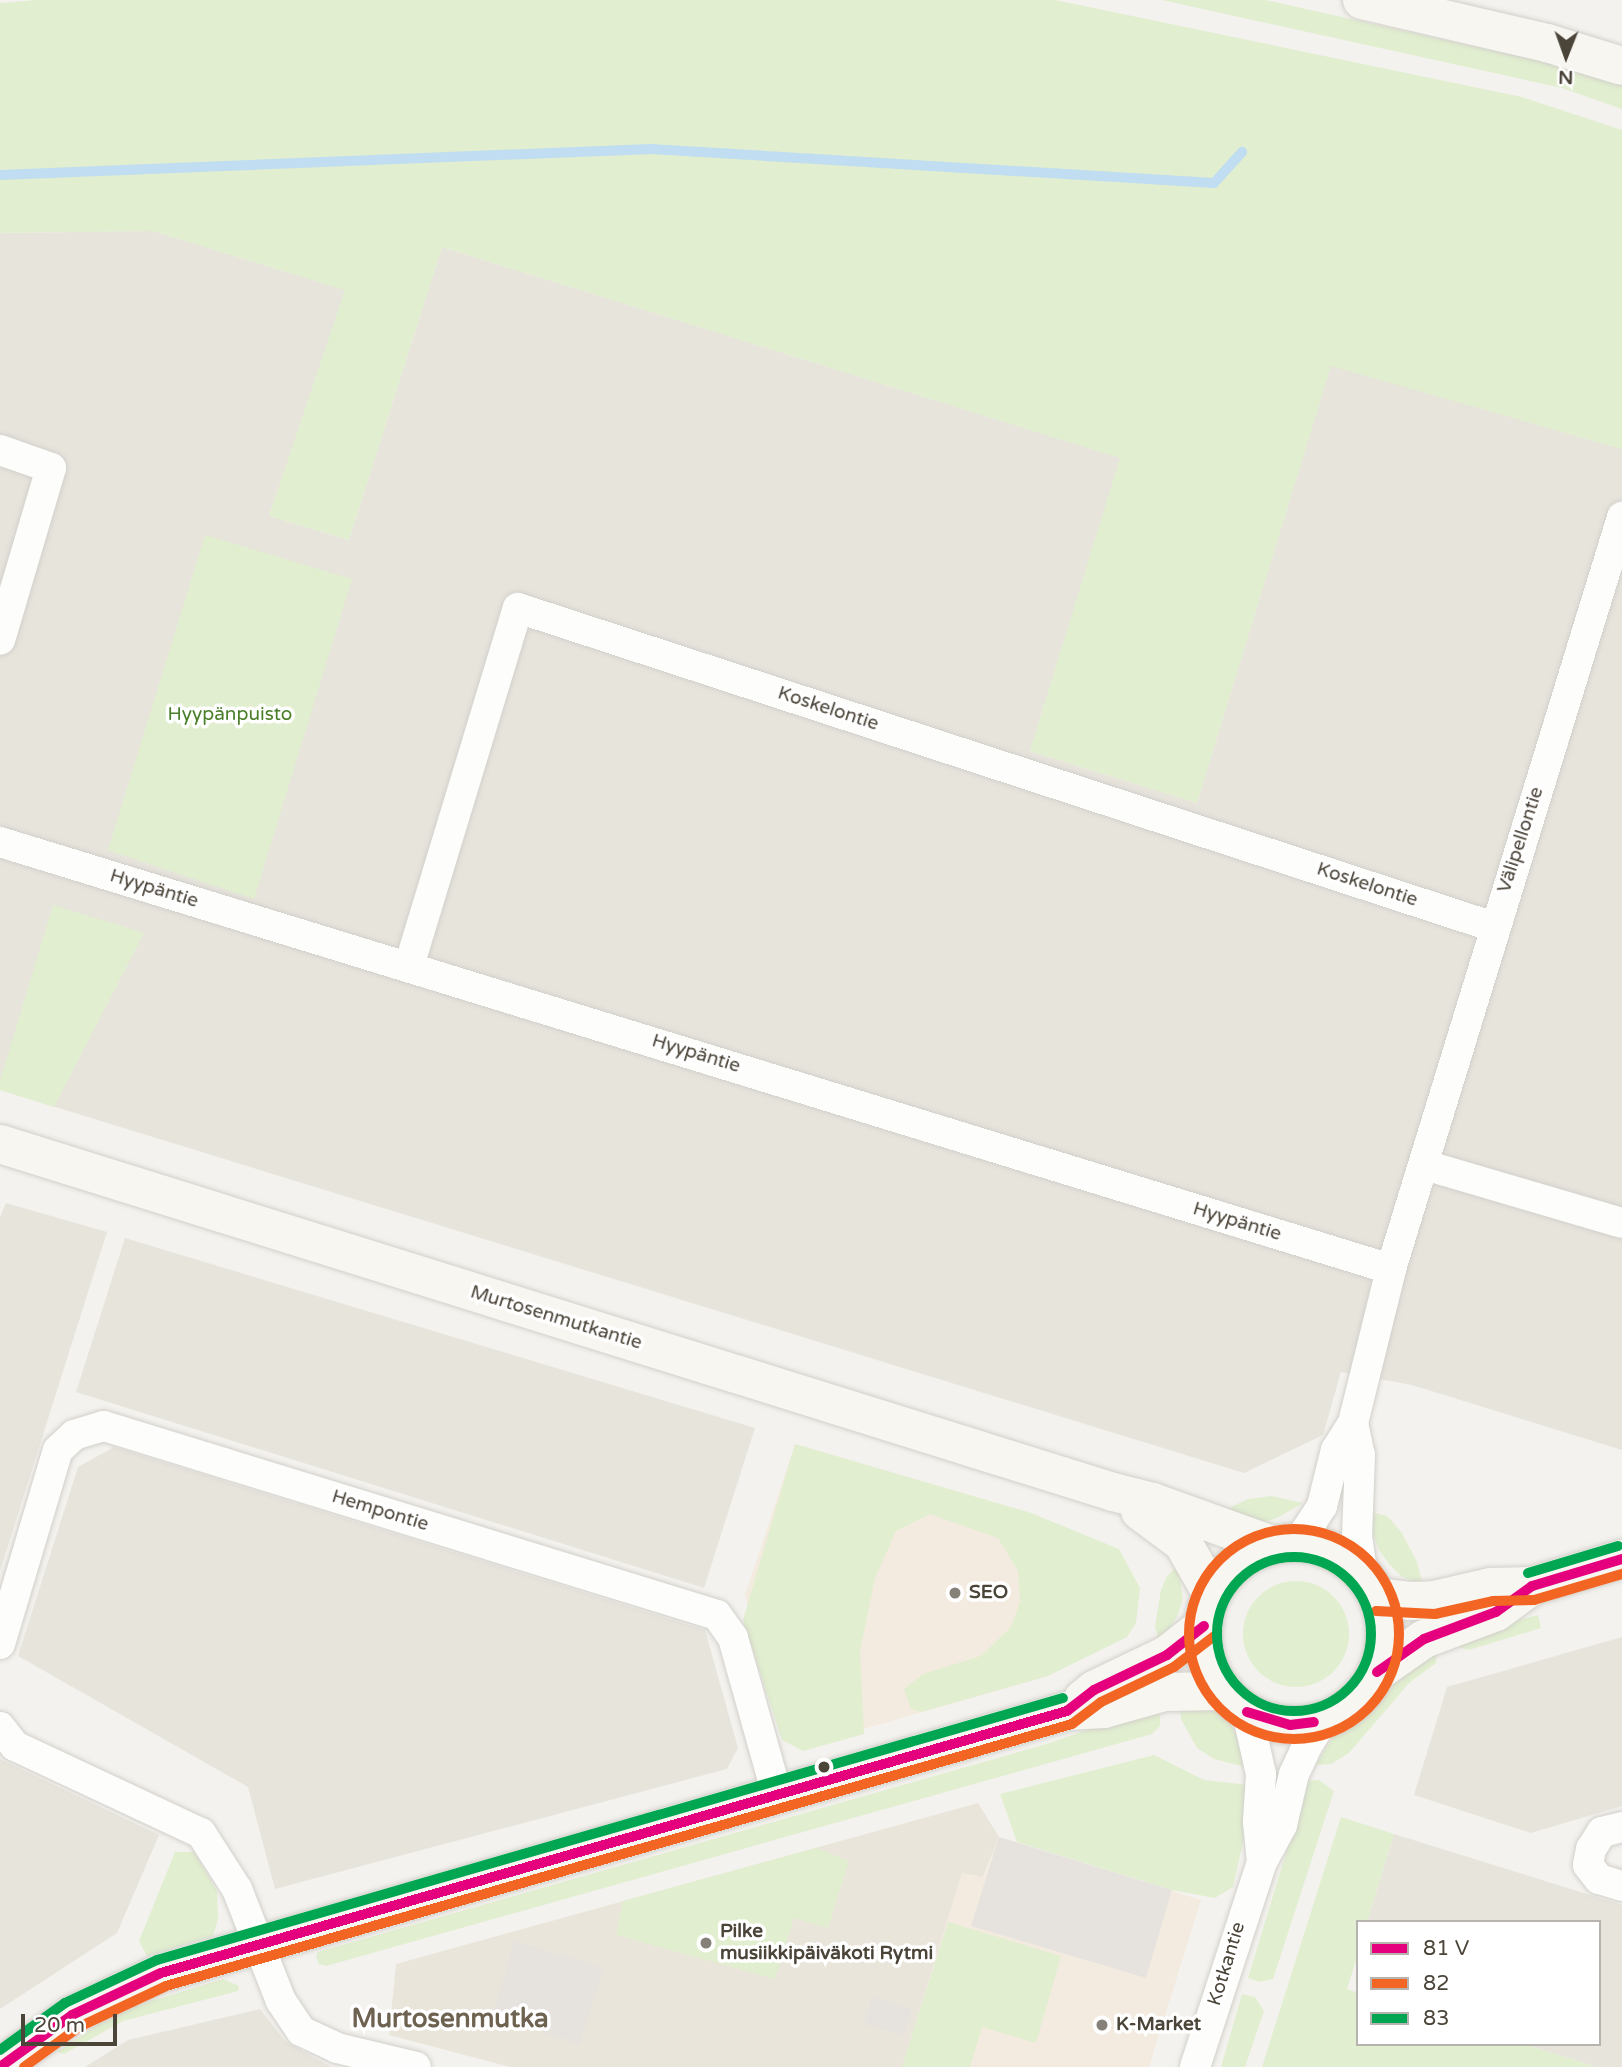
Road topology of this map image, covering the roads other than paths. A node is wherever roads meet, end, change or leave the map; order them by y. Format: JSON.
{"nodes":[{"id":1,"x":1362,"y":0,"type":"edge"},
{"id":2,"x":1445,"y":9,"type":"edge"},
{"id":3,"x":1622,"y":66,"type":"edge"},
{"id":4,"x":0,"y":450,"type":"edge"},
{"id":5,"x":1622,"y":517,"type":"edge"},
{"id":6,"x":0,"y":639,"type":"edge"},
{"id":7,"x":0,"y":842,"type":"edge"},
{"id":8,"x":1494,"y":927,"type":"junction"},
{"id":9,"x":409,"y":966,"type":"junction"},
{"id":10,"x":0,"y":1144,"type":"edge"},
{"id":11,"x":1425,"y":1165,"type":"junction"},
{"id":12,"x":1622,"y":1223,"type":"edge"},
{"id":13,"x":1391,"y":1269,"type":"junction"},
{"id":14,"x":1353,"y":1423,"type":"junction"},
{"id":15,"x":1113,"y":1492,"type":"junction"},
{"id":16,"x":1285,"y":1544,"type":"junction"},
{"id":17,"x":1622,"y":1559,"type":"edge"},
{"id":18,"x":1370,"y":1585,"type":"junction"},
{"id":19,"x":1532,"y":1586,"type":"junction"},
{"id":20,"x":1208,"y":1610,"type":"junction"},
{"id":21,"x":0,"y":1644,"type":"edge"},
{"id":22,"x":1377,"y":1672,"type":"junction"},
{"id":23,"x":1236,"y":1701,"type":"junction"},
{"id":24,"x":1068,"y":1711,"type":"junction"},
{"id":25,"x":1324,"y":1719,"type":"junction"},
{"id":26,"x":0,"y":1727,"type":"edge"},
{"id":27,"x":777,"y":1795,"type":"junction"},
{"id":28,"x":1622,"y":1827,"type":"edge"},
{"id":29,"x":1262,"y":1862,"type":"junction"},
{"id":30,"x":1622,"y":1886,"type":"edge"},
{"id":31,"x":258,"y":1946,"type":"junction"},
{"id":32,"x":0,"y":2067,"type":"edge"},
{"id":33,"x":416,"y":2067,"type":"edge"},
{"id":34,"x":1195,"y":2067,"type":"edge"}],
"edges":[{"from":1,"to":2,"type":"main road"},
{"from":2,"to":3,"type":"main road"},
{"from":4,"to":6,"type":"street"},
{"from":5,"to":8,"type":"street","name":"Välipellontie"},
{"from":7,"to":9,"type":"street","name":"Hyypäntie"},
{"from":8,"to":9,"type":"street","name":"Koskelontie"},
{"from":8,"to":11,"type":"street","name":"Välipellontie"},
{"from":9,"to":13,"type":"street","name":"Hyypäntie"},
{"from":10,"to":15,"type":"main road","name":"Murtosenmutkantie"},
{"from":11,"to":12,"type":"street"},
{"from":11,"to":13,"type":"street","name":"Välipellontie"},
{"from":13,"to":14,"type":"street","name":"Välipellontie"},
{"from":14,"to":16,"type":"street","name":"Välipellontie"},
{"from":14,"to":18,"type":"street","name":"Välipellontie"},
{"from":15,"to":16,"type":"main road","name":"Murtosenmutkantie"},
{"from":15,"to":20,"type":"main road","name":"Murtosenmutkantie"},
{"from":16,"to":18,"type":"main road"},
{"from":16,"to":20,"type":"main road"},
{"from":17,"to":19,"type":"main road"},
{"from":18,"to":19,"type":"main road"},
{"from":18,"to":22,"type":"main road"},
{"from":19,"to":22,"type":"main road"},
{"from":20,"to":23,"type":"main road"},
{"from":20,"to":24,"type":"main road"},
{"from":21,"to":27,"type":"street","name":"Hempontie"},
{"from":22,"to":25,"type":"main road"},
{"from":23,"to":24,"type":"main road"},
{"from":23,"to":25,"type":"main road"},
{"from":23,"to":29,"type":"street","name":"Kotkantie"},
{"from":24,"to":27,"type":"main road"},
{"from":25,"to":29,"type":"street","name":"Kotkantie"},
{"from":26,"to":31,"type":"street"},
{"from":27,"to":31,"type":"main road"},
{"from":28,"to":30,"type":"street"},
{"from":29,"to":34,"type":"street","name":"Kotkantie"},
{"from":31,"to":32,"type":"main road"},
{"from":31,"to":33,"type":"street"}]}
